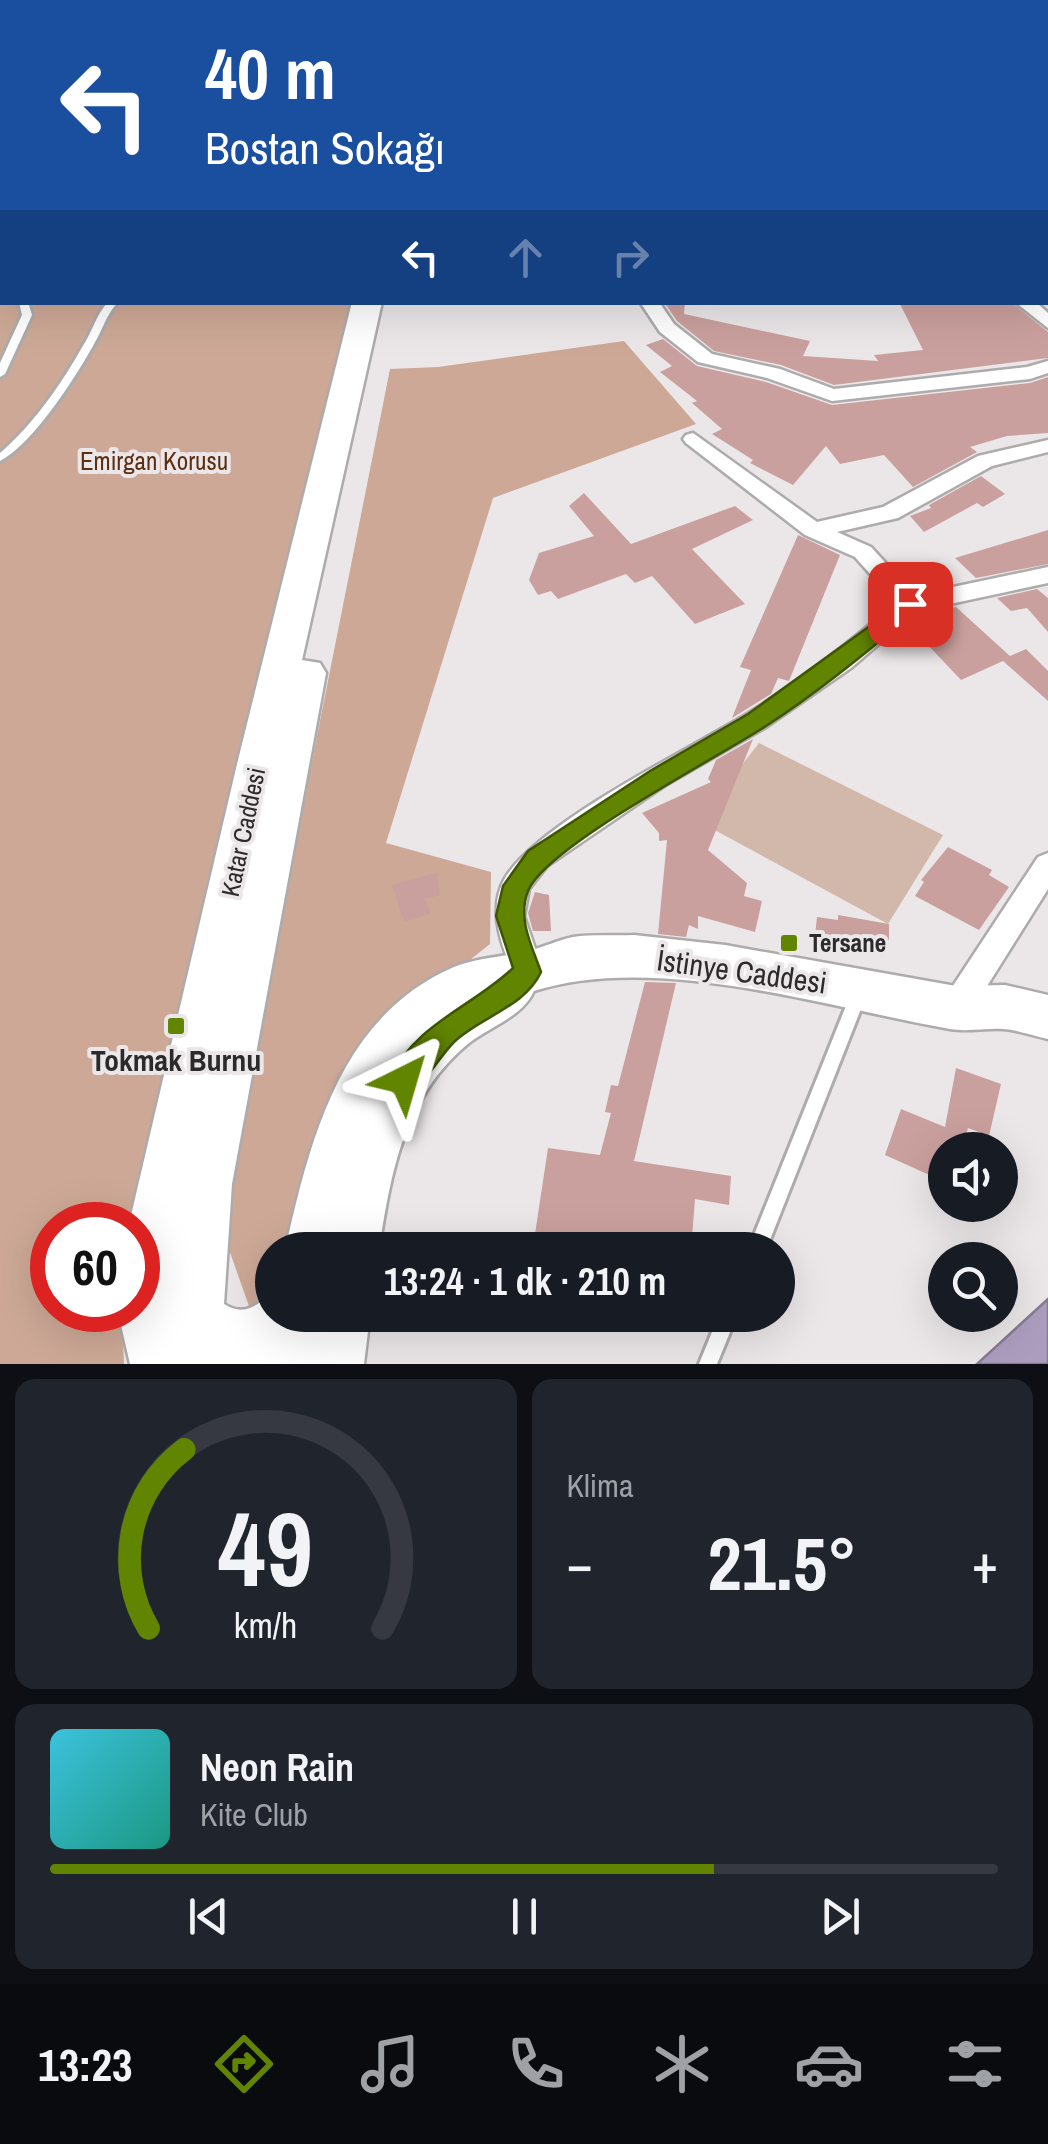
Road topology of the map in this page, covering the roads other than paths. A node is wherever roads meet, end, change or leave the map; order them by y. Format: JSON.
{"nodes":[{"id":1,"x":24,"y":305,"type":"edge"},
{"id":2,"x":366,"y":305,"type":"edge"},
{"id":3,"x":386,"y":305,"type":"edge"},
{"id":4,"x":652,"y":305,"type":"edge"},
{"id":5,"x":1028,"y":305,"type":"edge"},
{"id":6,"x":100,"y":308,"type":"edge"},
{"id":7,"x":1048,"y":322,"type":"edge"},
{"id":8,"x":1048,"y":367,"type":"edge"},
{"id":9,"x":0,"y":374,"type":"edge"},
{"id":10,"x":693,"y":438,"type":"dead end"},
{"id":11,"x":1048,"y":446,"type":"edge"},
{"id":12,"x":0,"y":458,"type":"edge"},
{"id":13,"x":813,"y":530,"type":"junction"},
{"id":14,"x":1044,"y":581,"type":"edge"},
{"id":15,"x":910,"y":604,"type":"junction"},
{"id":16,"x":1048,"y":866,"type":"edge"},
{"id":17,"x":528,"y":972,"type":"junction"},
{"id":18,"x":861,"y":989,"type":"junction"},
{"id":19,"x":956,"y":1008,"type":"junction"},
{"id":20,"x":1048,"y":1017,"type":"edge"},
{"id":21,"x":1048,"y":1045,"type":"edge"},
{"id":22,"x":317,"y":1232,"type":"edge"},
{"id":23,"x":354,"y":1232,"type":"edge"},
{"id":24,"x":763,"y":1232,"type":"edge"},
{"id":25,"x":269,"y":1332,"type":"edge"},
{"id":26,"x":300,"y":1332,"type":"edge"},
{"id":27,"x":339,"y":1332,"type":"edge"},
{"id":28,"x":721,"y":1332,"type":"edge"},
{"id":29,"x":171,"y":1345,"type":"edge"},
{"id":30,"x":296,"y":1364,"type":"edge"},
{"id":31,"x":335,"y":1364,"type":"edge"},
{"id":32,"x":708,"y":1364,"type":"edge"}],
"edges":[{"from":1,"to":9,"type":"lane"},
{"from":2,"to":29,"type":"main road","name":"Katar Caddesi"},
{"from":3,"to":29,"type":"main road","name":"Katar Caddesi"},
{"from":4,"to":8,"type":"street"},
{"from":5,"to":7,"type":"street"},
{"from":6,"to":12,"type":"lane"},
{"from":10,"to":13,"type":"street"},
{"from":11,"to":13,"type":"street"},
{"from":13,"to":15,"type":"street"},
{"from":14,"to":15,"type":"street"},
{"from":15,"to":17,"type":"street"},
{"from":16,"to":19,"type":"street"},
{"from":17,"to":18,"type":"main road","name":"İstinye Caddesi"},
{"from":17,"to":22,"type":"main road","name":"İstinye Caddesi"},
{"from":17,"to":23,"type":"main road","name":"İstinye Caddesi"},
{"from":18,"to":19,"type":"main road","name":"İstinye Caddesi"},
{"from":18,"to":24,"type":"lane"},
{"from":19,"to":20,"type":"main road","name":"İstinye Caddesi"},
{"from":19,"to":21,"type":"main road","name":"İstinye Caddesi"},
{"from":25,"to":29,"type":"main road"},
{"from":26,"to":30,"type":"main road"},
{"from":27,"to":31,"type":"main road"},
{"from":28,"to":32,"type":"lane"}]}
